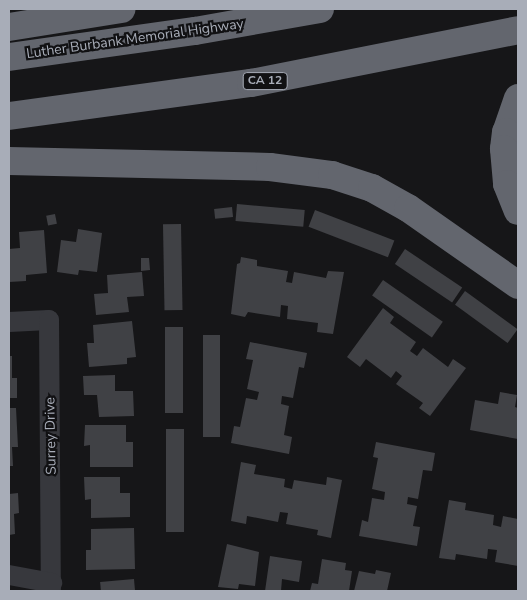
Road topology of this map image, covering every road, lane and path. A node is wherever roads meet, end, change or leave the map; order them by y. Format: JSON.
{"nodes":[{"id":1,"x":122,"y":9,"type":"edge"},
{"id":2,"x":320,"y":9,"type":"edge"},
{"id":3,"x":9,"y":27,"type":"edge"},
{"id":4,"x":518,"y":30,"type":"edge"},
{"id":5,"x":9,"y":57,"type":"edge"},
{"id":6,"x":518,"y":98,"type":"edge"},
{"id":7,"x":9,"y":116,"type":"edge"},
{"id":8,"x":9,"y":161,"type":"edge"},
{"id":9,"x":518,"y":211,"type":"edge"},
{"id":10,"x":518,"y":285,"type":"edge"},
{"id":11,"x":9,"y":322,"type":"edge"},
{"id":12,"x":9,"y":575,"type":"edge"},
{"id":13,"x":52,"y":587,"type":"edge"}],
"edges":[{"from":1,"to":3,"type":"highway"},
{"from":2,"to":5,"type":"highway","name":"Luther Burbank Memorial Highway"},
{"from":4,"to":7,"type":"highway","number":"CA 12"},
{"from":6,"to":9,"type":"highway"},
{"from":8,"to":10,"type":"highway"},
{"from":11,"to":13,"type":"street","name":"Surrey Drive"},
{"from":12,"to":13,"type":"street"}]}
